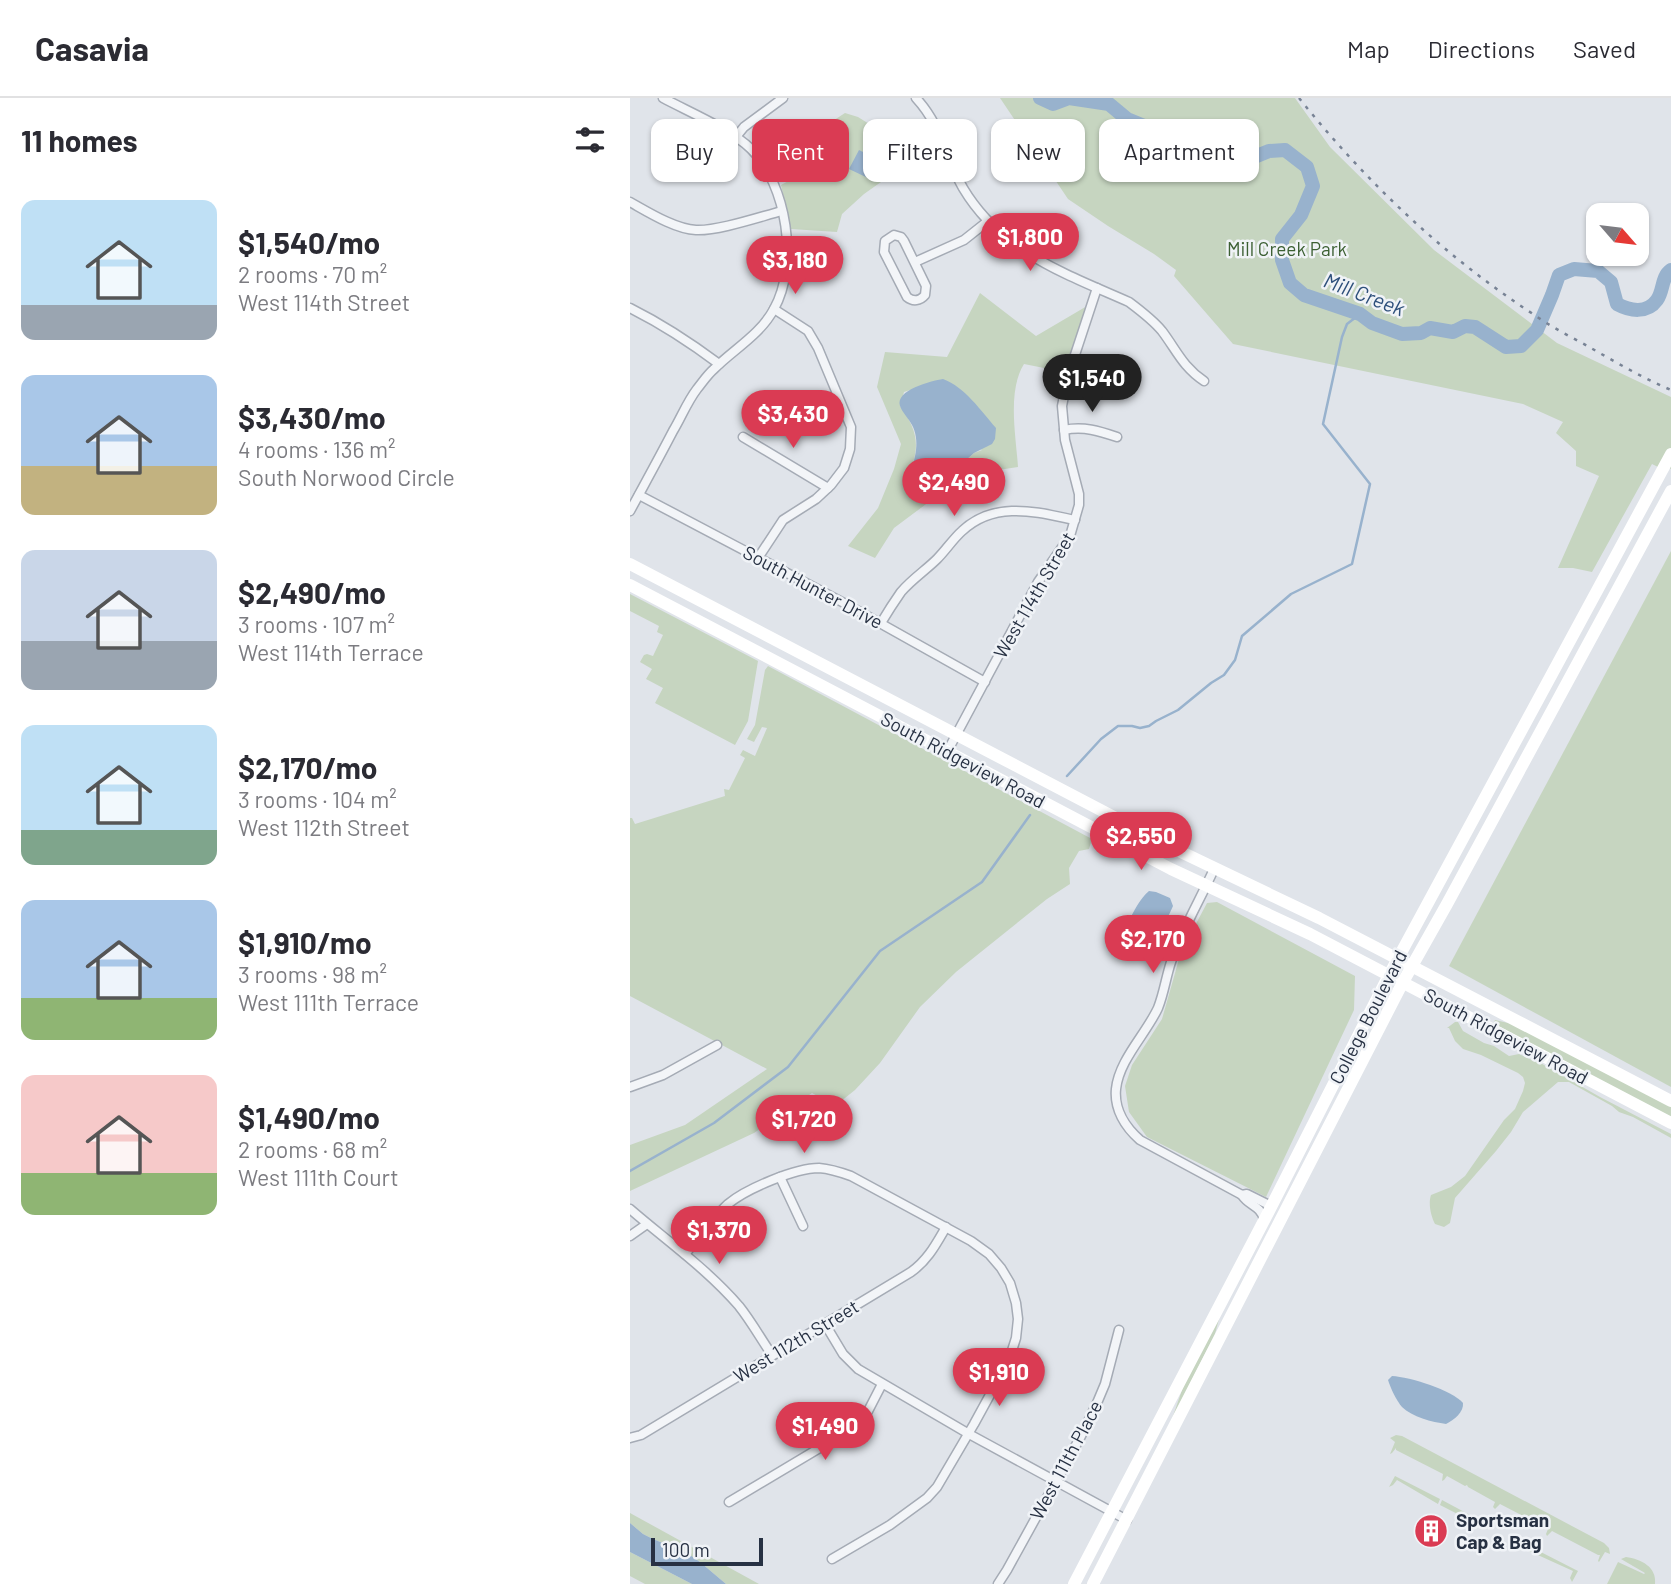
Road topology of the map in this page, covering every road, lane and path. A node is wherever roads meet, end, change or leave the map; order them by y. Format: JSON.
{"nodes":[{"id":1,"x":663,"y":98,"type":"edge"},
{"id":2,"x":783,"y":98,"type":"edge"},
{"id":3,"x":916,"y":98,"type":"edge"},
{"id":4,"x":701,"y":119,"type":"edge"},
{"id":5,"x":738,"y":134,"type":"edge"},
{"id":6,"x":738,"y":140,"type":"edge"},
{"id":7,"x":630,"y":202,"type":"edge"},
{"id":8,"x":782,"y":211,"type":"junction"},
{"id":9,"x":988,"y":221,"type":"junction"},
{"id":10,"x":915,"y":262,"type":"junction"},
{"id":11,"x":1097,"y":288,"type":"junction"},
{"id":12,"x":630,"y":308,"type":"edge"},
{"id":13,"x":774,"y":309,"type":"junction"},
{"id":14,"x":719,"y":364,"type":"junction"},
{"id":15,"x":1204,"y":381,"type":"dead end"},
{"id":16,"x":1064,"y":430,"type":"junction"},
{"id":17,"x":743,"y":437,"type":"dead end"},
{"id":18,"x":1117,"y":437,"type":"dead end"},
{"id":19,"x":1671,"y":454,"type":"edge"},
{"id":20,"x":828,"y":488,"type":"junction"},
{"id":21,"x":1671,"y":491,"type":"edge"},
{"id":22,"x":639,"y":495,"type":"junction"},
{"id":23,"x":630,"y":512,"type":"edge"},
{"id":24,"x":1075,"y":520,"type":"junction"},
{"id":25,"x":758,"y":558,"type":"junction"},
{"id":26,"x":630,"y":564,"type":"edge"},
{"id":27,"x":630,"y":585,"type":"edge"},
{"id":28,"x":881,"y":624,"type":"junction"},
{"id":29,"x":985,"y":682,"type":"junction"},
{"id":30,"x":957,"y":735,"type":"junction"},
{"id":31,"x":947,"y":752,"type":"junction"},
{"id":32,"x":1214,"y":869,"type":"junction"},
{"id":33,"x":1206,"y":886,"type":"junction"},
{"id":34,"x":1397,"y":959,"type":"junction"},
{"id":35,"x":1412,"y":966,"type":"junction"},
{"id":36,"x":1389,"y":975,"type":"junction"},
{"id":37,"x":1403,"y":982,"type":"junction"},
{"id":38,"x":717,"y":1045,"type":"dead end"},
{"id":39,"x":630,"y":1087,"type":"edge"},
{"id":40,"x":1671,"y":1101,"type":"edge"},
{"id":41,"x":1671,"y":1123,"type":"edge"},
{"id":42,"x":780,"y":1177,"type":"junction"},
{"id":43,"x":1242,"y":1195,"type":"junction"},
{"id":44,"x":630,"y":1209,"type":"edge"},
{"id":45,"x":1268,"y":1212,"type":"junction"},
{"id":46,"x":1282,"y":1217,"type":"junction"},
{"id":47,"x":647,"y":1224,"type":"junction"},
{"id":48,"x":803,"y":1226,"type":"dead end"},
{"id":49,"x":946,"y":1227,"type":"junction"},
{"id":50,"x":630,"y":1236,"type":"edge"},
{"id":51,"x":685,"y":1254,"type":"junction"},
{"id":52,"x":825,"y":1324,"type":"junction"},
{"id":53,"x":1119,"y":1330,"type":"dead end"},
{"id":54,"x":772,"y":1355,"type":"junction"},
{"id":55,"x":882,"y":1384,"type":"junction"},
{"id":56,"x":969,"y":1434,"type":"junction"},
{"id":57,"x":630,"y":1438,"type":"edge"},
{"id":58,"x":1056,"y":1481,"type":"junction"},
{"id":59,"x":729,"y":1502,"type":"dead end"},
{"id":60,"x":1111,"y":1511,"type":"junction"},
{"id":61,"x":1126,"y":1520,"type":"junction"},
{"id":62,"x":832,"y":1559,"type":"dead end"},
{"id":63,"x":998,"y":1584,"type":"edge"},
{"id":64,"x":1074,"y":1584,"type":"edge"},
{"id":65,"x":1093,"y":1584,"type":"edge"}],
"edges":[{"from":1,"to":4,"type":"street"},
{"from":2,"to":5,"type":"street"},
{"from":3,"to":9,"type":"street"},
{"from":6,"to":8,"type":"street"},
{"from":7,"to":8,"type":"street"},
{"from":8,"to":13,"type":"street"},
{"from":9,"to":10,"type":"street"},
{"from":9,"to":11,"type":"street"},
{"from":10,"to":10,"type":"street"},
{"from":11,"to":15,"type":"street"},
{"from":11,"to":16,"type":"street","name":"West 114th Street"},
{"from":12,"to":14,"type":"street"},
{"from":13,"to":14,"type":"street"},
{"from":13,"to":20,"type":"street"},
{"from":14,"to":22,"type":"street"},
{"from":16,"to":18,"type":"street"},
{"from":16,"to":24,"type":"street","name":"West 114th Street"},
{"from":17,"to":20,"type":"street"},
{"from":19,"to":34,"type":"main road","name":"College Boulevard"},
{"from":20,"to":25,"type":"street"},
{"from":21,"to":35,"type":"main road","name":"College Boulevard"},
{"from":22,"to":23,"type":"street"},
{"from":22,"to":25,"type":"street","name":"South Hunter Drive"},
{"from":24,"to":28,"type":"street"},
{"from":24,"to":29,"type":"street","name":"West 114th Street"},
{"from":25,"to":28,"type":"street","name":"South Hunter Drive"},
{"from":26,"to":30,"type":"main road","name":"South Ridgeview Road"},
{"from":27,"to":31,"type":"main road","name":"South Ridgeview Road"},
{"from":28,"to":29,"type":"street","name":"South Hunter Drive"},
{"from":29,"to":30,"type":"street","name":"West 114th Street"},
{"from":30,"to":31,"type":"street","name":"West 114th Street"},
{"from":30,"to":32,"type":"main road","name":"South Ridgeview Road"},
{"from":31,"to":33,"type":"main road","name":"South Ridgeview Road"},
{"from":32,"to":33,"type":"street"},
{"from":32,"to":34,"type":"main road","name":"South Ridgeview Road"},
{"from":33,"to":36,"type":"main road","name":"South Ridgeview Road"},
{"from":33,"to":43,"type":"street"},
{"from":34,"to":35,"type":"main road","name":"South Ridgeview Road"},
{"from":34,"to":36,"type":"main road","name":"College Boulevard"},
{"from":35,"to":37,"type":"main road","name":"College Boulevard"},
{"from":35,"to":40,"type":"main road","name":"South Ridgeview Road"},
{"from":36,"to":37,"type":"main road","name":"South Ridgeview Road"},
{"from":36,"to":45,"type":"main road","name":"College Boulevard"},
{"from":37,"to":41,"type":"main road","name":"South Ridgeview Road"},
{"from":37,"to":46,"type":"main road","name":"College Boulevard"},
{"from":38,"to":39,"type":"street"},
{"from":42,"to":48,"type":"street"},
{"from":42,"to":49,"type":"street"},
{"from":42,"to":51,"type":"street"},
{"from":43,"to":45,"type":"street"},
{"from":43,"to":45,"type":"street"},
{"from":44,"to":47,"type":"street"},
{"from":45,"to":46,"type":"street"},
{"from":45,"to":60,"type":"main road","name":"College Boulevard"},
{"from":46,"to":61,"type":"main road","name":"College Boulevard"},
{"from":47,"to":50,"type":"street"},
{"from":47,"to":51,"type":"street"},
{"from":49,"to":52,"type":"street","name":"West 112th Street"},
{"from":49,"to":56,"type":"street"},
{"from":51,"to":54,"type":"street"},
{"from":52,"to":54,"type":"street","name":"West 112th Street"},
{"from":52,"to":55,"type":"street"},
{"from":53,"to":58,"type":"street","name":"West 111th Place"},
{"from":54,"to":57,"type":"street","name":"West 112th Street"},
{"from":55,"to":56,"type":"street"},
{"from":55,"to":59,"type":"street"},
{"from":56,"to":58,"type":"street"},
{"from":56,"to":62,"type":"street"},
{"from":58,"to":60,"type":"street"},
{"from":58,"to":63,"type":"street","name":"West 111th Place"},
{"from":60,"to":61,"type":"street"},
{"from":60,"to":64,"type":"main road","name":"College Boulevard"},
{"from":61,"to":65,"type":"main road","name":"College Boulevard"}]}
